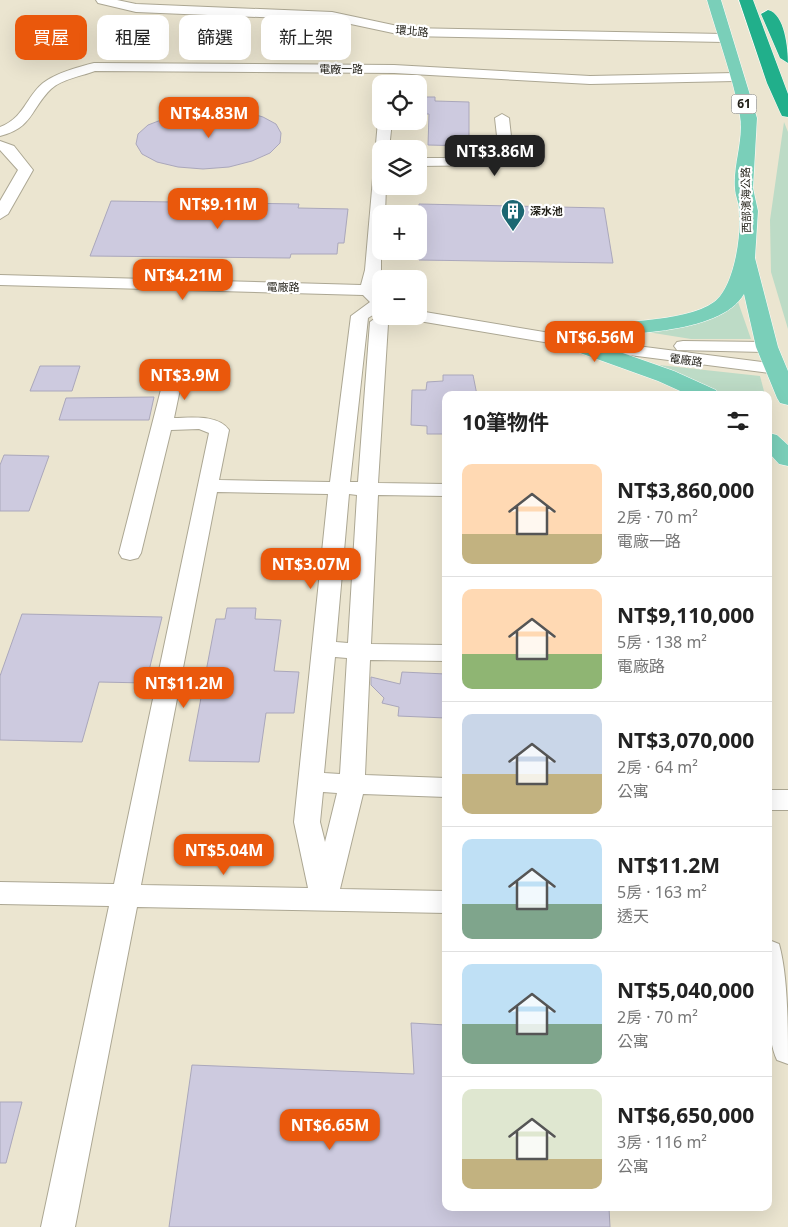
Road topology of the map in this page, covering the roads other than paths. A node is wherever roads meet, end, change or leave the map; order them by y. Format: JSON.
{"nodes":[{"id":1,"x":102,"y":0,"type":"edge"},
{"id":2,"x":714,"y":0,"type":"edge"},
{"id":3,"x":746,"y":0,"type":"edge"},
{"id":4,"x":761,"y":0,"type":"edge"},
{"id":5,"x":724,"y":38,"type":"junction"},
{"id":6,"x":788,"y":58,"type":"edge"},
{"id":7,"x":735,"y":77,"type":"junction"},
{"id":8,"x":788,"y":112,"type":"edge"},
{"id":9,"x":502,"y":118,"type":"dead end"},
{"id":10,"x":0,"y":132,"type":"edge"},
{"id":11,"x":0,"y":145,"type":"edge"},
{"id":12,"x":427,"y":162,"type":"edge"},
{"id":13,"x":378,"y":195,"type":"edge"},
{"id":14,"x":0,"y":214,"type":"edge"},
{"id":15,"x":745,"y":258,"type":"junction"},
{"id":16,"x":373,"y":270,"type":"edge"},
{"id":17,"x":0,"y":280,"type":"edge"},
{"id":18,"x":372,"y":303,"type":"edge"},
{"id":19,"x":427,"y":305,"type":"edge"},
{"id":20,"x":372,"y":308,"type":"edge"},
{"id":21,"x":427,"y":317,"type":"edge"},
{"id":22,"x":379,"y":325,"type":"edge"},
{"id":23,"x":575,"y":337,"type":"junction"},
{"id":24,"x":777,"y":346,"type":"edge"},
{"id":25,"x":174,"y":370,"type":"dead end"},
{"id":26,"x":783,"y":370,"type":"edge"},
{"id":27,"x":699,"y":391,"type":"edge"},
{"id":28,"x":788,"y":398,"type":"edge"},
{"id":29,"x":163,"y":424,"type":"junction"},
{"id":30,"x":772,"y":443,"type":"edge"},
{"id":31,"x":788,"y":459,"type":"edge"},
{"id":32,"x":208,"y":486,"type":"junction"},
{"id":33,"x":368,"y":487,"type":"junction"},
{"id":34,"x":339,"y":488,"type":"junction"},
{"id":35,"x":442,"y":490,"type":"edge"},
{"id":36,"x":130,"y":553,"type":"dead end"},
{"id":37,"x":324,"y":648,"type":"junction"},
{"id":38,"x":359,"y":652,"type":"junction"},
{"id":39,"x":442,"y":653,"type":"edge"},
{"id":40,"x":311,"y":782,"type":"junction"},
{"id":41,"x":352,"y":785,"type":"junction"},
{"id":42,"x":442,"y":788,"type":"edge"},
{"id":43,"x":772,"y":800,"type":"edge"},
{"id":44,"x":788,"y":800,"type":"edge"},
{"id":45,"x":0,"y":893,"type":"edge"},
{"id":46,"x":126,"y":895,"type":"junction"},
{"id":47,"x":324,"y":900,"type":"junction"},
{"id":48,"x":442,"y":902,"type":"edge"},
{"id":49,"x":772,"y":968,"type":"edge"},
{"id":50,"x":788,"y":1051,"type":"edge"},
{"id":51,"x":58,"y":1227,"type":"edge"}],
"edges":[{"from":1,"to":5,"type":"street","name":"環北路"},
{"from":2,"to":5,"type":"main road","name":"西部濱海公路","number":"61"},
{"from":3,"to":8,"type":"highway"},
{"from":4,"to":6,"type":"highway"},
{"from":5,"to":7,"type":"main road","name":"西部濱海公路","number":"61"},
{"from":7,"to":10,"type":"street","name":"電廠一路"},
{"from":7,"to":15,"type":"main road","name":"西部濱海公路","number":"61"},
{"from":9,"to":12,"type":"street"},
{"from":11,"to":14,"type":"street"},
{"from":13,"to":16,"type":"street"},
{"from":15,"to":23,"type":"main road"},
{"from":15,"to":24,"type":"main road","name":"西部濱海公路","number":"61"},
{"from":17,"to":18,"type":"street","name":"電廠路"},
{"from":19,"to":23,"type":"street","name":"電廠路"},
{"from":20,"to":34,"type":"street"},
{"from":21,"to":23,"type":"street","name":"電廠路"},
{"from":22,"to":33,"type":"street"},
{"from":23,"to":24,"type":"street","name":"電廠路"},
{"from":23,"to":26,"type":"street","name":"電廠路"},
{"from":23,"to":27,"type":"main road"},
{"from":24,"to":26,"type":"main road","name":"西部濱海公路","number":"61"},
{"from":25,"to":29,"type":"street"},
{"from":26,"to":28,"type":"main road","name":"西部濱海公路","number":"61"},
{"from":29,"to":32,"type":"street"},
{"from":29,"to":36,"type":"street"},
{"from":30,"to":31,"type":"main road"},
{"from":32,"to":34,"type":"street"},
{"from":32,"to":46,"type":"street"},
{"from":33,"to":34,"type":"street"},
{"from":33,"to":35,"type":"street"},
{"from":33,"to":38,"type":"street"},
{"from":34,"to":37,"type":"street"},
{"from":37,"to":38,"type":"street"},
{"from":37,"to":40,"type":"street"},
{"from":38,"to":39,"type":"street"},
{"from":38,"to":41,"type":"street"},
{"from":40,"to":41,"type":"street"},
{"from":40,"to":47,"type":"street"},
{"from":41,"to":42,"type":"street"},
{"from":41,"to":47,"type":"street"},
{"from":43,"to":44,"type":"street"},
{"from":45,"to":46,"type":"street"},
{"from":46,"to":47,"type":"street"},
{"from":46,"to":51,"type":"street"},
{"from":47,"to":48,"type":"street"},
{"from":49,"to":50,"type":"street"}]}
